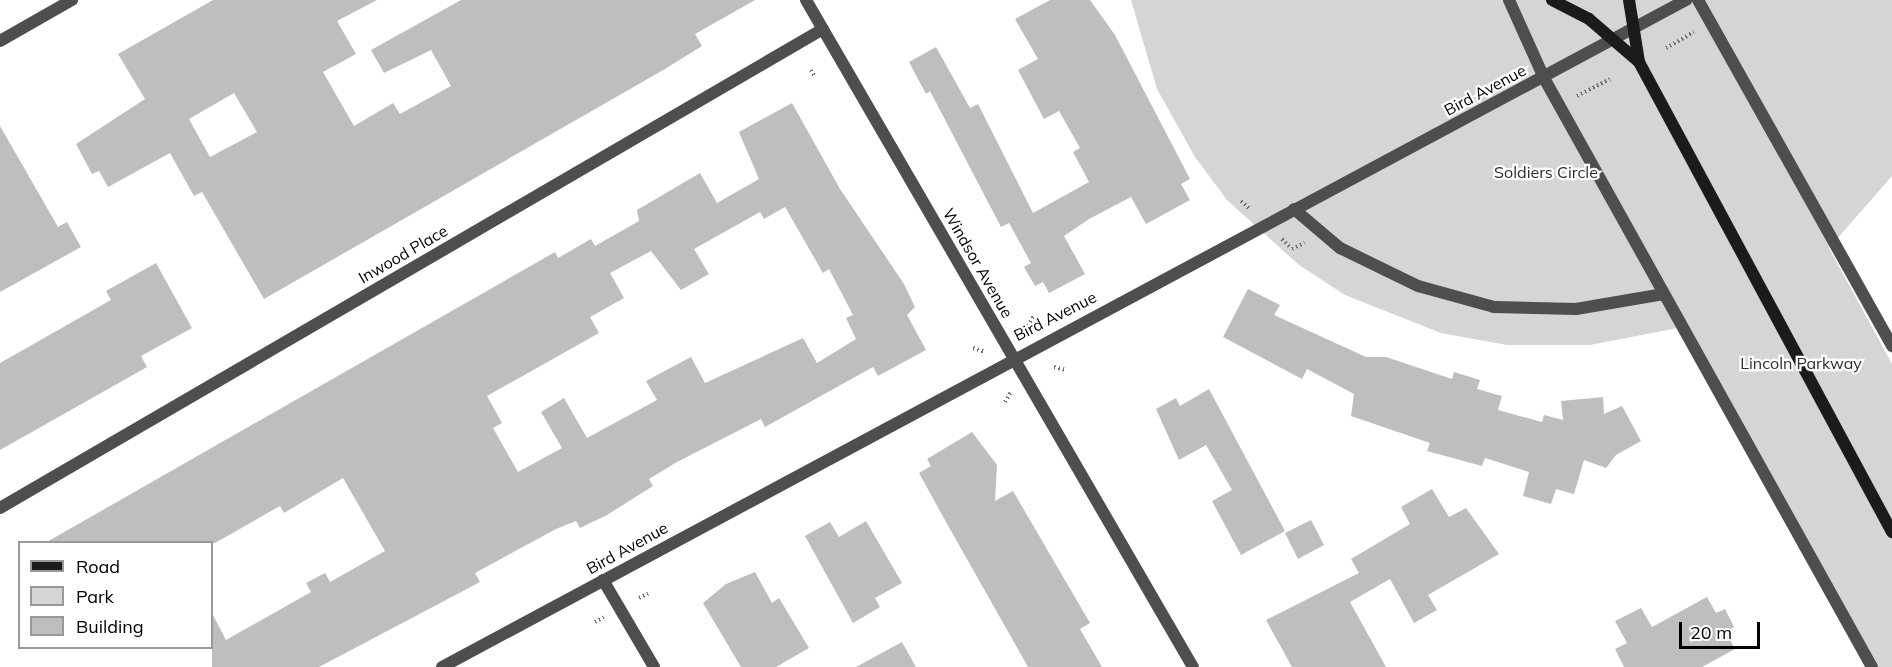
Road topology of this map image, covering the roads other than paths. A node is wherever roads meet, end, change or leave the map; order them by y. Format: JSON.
{"nodes":[{"id":1,"x":72,"y":0,"type":"edge"},
{"id":2,"x":806,"y":0,"type":"edge"},
{"id":3,"x":1509,"y":0,"type":"edge"},
{"id":4,"x":1552,"y":0,"type":"edge"},
{"id":5,"x":1629,"y":0,"type":"edge"},
{"id":6,"x":1686,"y":0,"type":"edge"},
{"id":7,"x":1698,"y":0,"type":"edge"},
{"id":8,"x":823,"y":29,"type":"junction"},
{"id":9,"x":1632,"y":29,"type":"junction"},
{"id":10,"x":1614,"y":40,"type":"junction"},
{"id":11,"x":0,"y":41,"type":"edge"},
{"id":12,"x":1639,"y":62,"type":"junction"},
{"id":13,"x":1544,"y":78,"type":"junction"},
{"id":14,"x":1294,"y":209,"type":"junction"},
{"id":15,"x":1664,"y":294,"type":"junction"},
{"id":16,"x":1892,"y":346,"type":"edge"},
{"id":17,"x":1013,"y":357,"type":"junction"},
{"id":18,"x":0,"y":508,"type":"edge"},
{"id":19,"x":1892,"y":532,"type":"edge"},
{"id":20,"x":603,"y":580,"type":"junction"},
{"id":21,"x":442,"y":667,"type":"edge"},
{"id":22,"x":654,"y":667,"type":"edge"},
{"id":23,"x":1193,"y":667,"type":"edge"},
{"id":24,"x":1872,"y":667,"type":"edge"}],
"edges":[{"from":1,"to":11,"type":"street"},
{"from":2,"to":8,"type":"street","name":"Windsor Avenue"},
{"from":3,"to":13,"type":"street"},
{"from":4,"to":10,"type":"street"},
{"from":5,"to":9,"type":"street"},
{"from":6,"to":9,"type":"street","name":"Bird Avenue"},
{"from":7,"to":16,"type":"street"},
{"from":8,"to":17,"type":"street","name":"Windsor Avenue"},
{"from":8,"to":18,"type":"street","name":"Inwood Place"},
{"from":9,"to":10,"type":"street","name":"Bird Avenue"},
{"from":9,"to":12,"type":"street"},
{"from":10,"to":12,"type":"street"},
{"from":10,"to":13,"type":"street","name":"Bird Avenue"},
{"from":12,"to":19,"type":"street"},
{"from":13,"to":14,"type":"street","name":"Bird Avenue"},
{"from":13,"to":15,"type":"street"},
{"from":14,"to":15,"type":"street"},
{"from":14,"to":17,"type":"street","name":"Bird Avenue"},
{"from":15,"to":24,"type":"street"},
{"from":17,"to":20,"type":"street","name":"Bird Avenue"},
{"from":17,"to":23,"type":"street","name":"Windsor Avenue"},
{"from":20,"to":21,"type":"street","name":"Bird Avenue"},
{"from":20,"to":22,"type":"street"}]}
